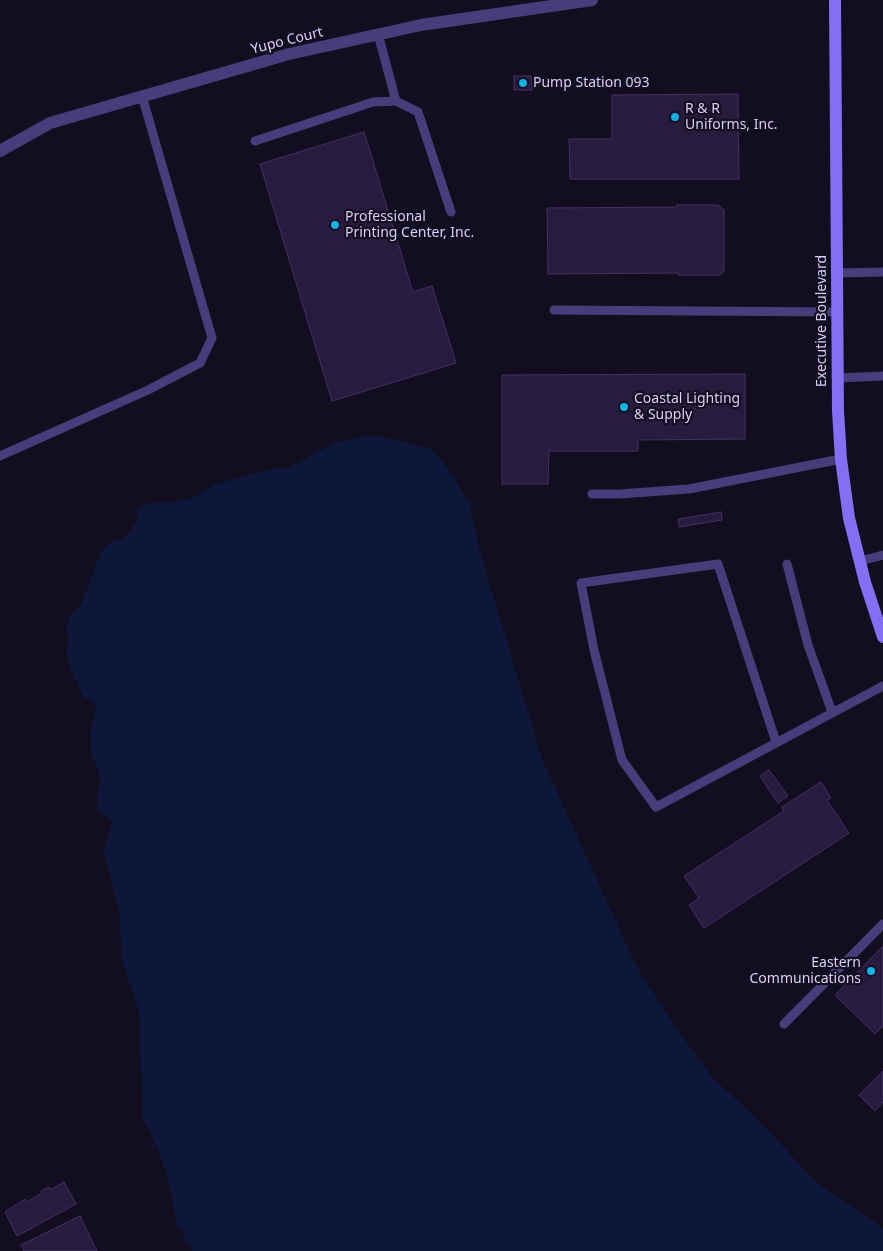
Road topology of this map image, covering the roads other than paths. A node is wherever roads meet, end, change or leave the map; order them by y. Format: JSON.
{"nodes":[{"id":1,"x":592,"y":0,"type":"edge"},
{"id":2,"x":836,"y":0,"type":"edge"},
{"id":3,"x":559,"y":2,"type":"edge"},
{"id":4,"x":378,"y":34,"type":"junction"},
{"id":5,"x":142,"y":96,"type":"junction"},
{"id":6,"x":396,"y":100,"type":"junction"},
{"id":7,"x":255,"y":140,"type":"dead end"},
{"id":8,"x":0,"y":150,"type":"edge"},
{"id":9,"x":450,"y":212,"type":"dead end"},
{"id":10,"x":883,"y":272,"type":"edge"},
{"id":11,"x":837,"y":273,"type":"junction"},
{"id":12,"x":554,"y":310,"type":"dead end"},
{"id":13,"x":837,"y":312,"type":"junction"},
{"id":14,"x":883,"y":376,"type":"edge"},
{"id":15,"x":838,"y":378,"type":"junction"},
{"id":16,"x":0,"y":456,"type":"edge"},
{"id":17,"x":841,"y":459,"type":"junction"},
{"id":18,"x":592,"y":494,"type":"dead end"},
{"id":19,"x":883,"y":555,"type":"edge"},
{"id":20,"x":860,"y":561,"type":"junction"},
{"id":21,"x":787,"y":564,"type":"dead end"},
{"id":22,"x":883,"y":637,"type":"edge"},
{"id":23,"x":883,"y":686,"type":"edge"},
{"id":24,"x":832,"y":712,"type":"junction"},
{"id":25,"x":776,"y":742,"type":"junction"},
{"id":26,"x":883,"y":924,"type":"edge"},
{"id":27,"x":784,"y":1024,"type":"dead end"}],
"edges":[{"from":1,"to":3,"type":"street","name":"Yupo Court"},
{"from":2,"to":11,"type":"street","name":"Executive Boulevard"},
{"from":3,"to":4,"type":"street","name":"Yupo Court"},
{"from":4,"to":5,"type":"street","name":"Yupo Court"},
{"from":4,"to":6,"type":"lane"},
{"from":5,"to":8,"type":"street","name":"Yupo Court"},
{"from":5,"to":16,"type":"lane"},
{"from":6,"to":7,"type":"lane"},
{"from":6,"to":9,"type":"lane"},
{"from":10,"to":11,"type":"lane"},
{"from":11,"to":13,"type":"street","name":"Executive Boulevard"},
{"from":12,"to":13,"type":"lane"},
{"from":13,"to":15,"type":"street","name":"Executive Boulevard"},
{"from":14,"to":15,"type":"lane"},
{"from":15,"to":17,"type":"street","name":"Executive Boulevard"},
{"from":17,"to":18,"type":"lane"},
{"from":17,"to":20,"type":"street","name":"Executive Boulevard"},
{"from":19,"to":20,"type":"lane"},
{"from":20,"to":22,"type":"street","name":"Executive Boulevard"},
{"from":21,"to":24,"type":"lane"},
{"from":23,"to":24,"type":"lane"},
{"from":24,"to":25,"type":"lane"},
{"from":25,"to":25,"type":"lane"},
{"from":26,"to":27,"type":"lane"}]}
